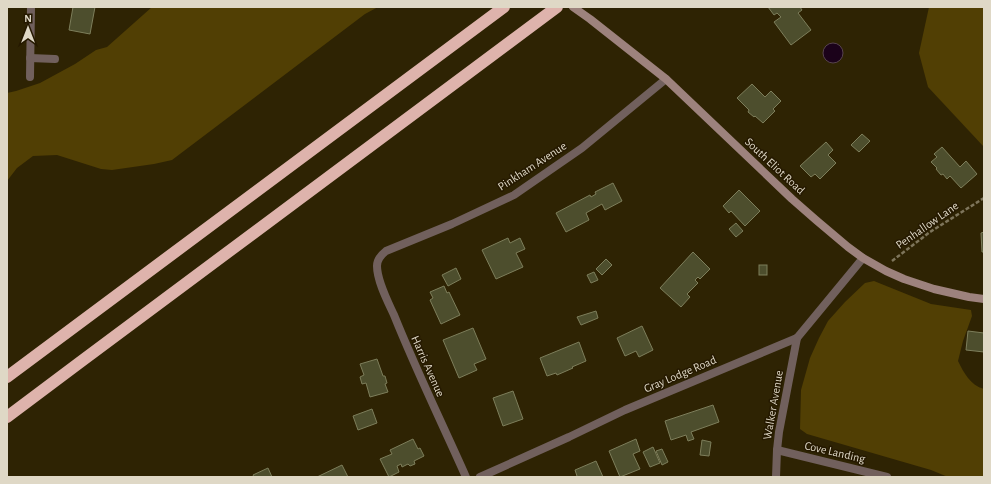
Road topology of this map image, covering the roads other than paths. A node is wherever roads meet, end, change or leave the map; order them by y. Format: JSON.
{"nodes":[{"id":1,"x":31,"y":7,"type":"edge"},
{"id":2,"x":504,"y":7,"type":"edge"},
{"id":3,"x":557,"y":7,"type":"edge"},
{"id":4,"x":574,"y":7,"type":"edge"},
{"id":5,"x":30,"y":58,"type":"junction"},
{"id":6,"x":55,"y":58,"type":"dead end"},
{"id":7,"x":30,"y":77,"type":"dead end"},
{"id":8,"x":666,"y":79,"type":"junction"},
{"id":9,"x":863,"y":258,"type":"junction"},
{"id":10,"x":378,"y":262,"type":"joint"},
{"id":11,"x":984,"y":299,"type":"edge"},
{"id":12,"x":798,"y":338,"type":"junction"},
{"id":13,"x":7,"y":377,"type":"edge"},
{"id":14,"x":7,"y":417,"type":"edge"},
{"id":15,"x":777,"y":450,"type":"junction"},
{"id":16,"x":466,"y":477,"type":"edge"},
{"id":17,"x":480,"y":477,"type":"edge"},
{"id":18,"x":776,"y":477,"type":"edge"},
{"id":19,"x":887,"y":477,"type":"edge"}],
"edges":[{"from":1,"to":5,"type":"street"},
{"from":2,"to":13,"type":"highway"},
{"from":3,"to":14,"type":"highway"},
{"from":4,"to":8,"type":"main road","name":"South Eliot Road"},
{"from":5,"to":6,"type":"street"},
{"from":5,"to":7,"type":"street"},
{"from":8,"to":9,"type":"main road","name":"South Eliot Road"},
{"from":8,"to":10,"type":"street","name":"Pinkham Avenue"},
{"from":9,"to":11,"type":"main road","name":"South Eliot Road"},
{"from":9,"to":12,"type":"street","name":"Gray Lodge Road"},
{"from":10,"to":16,"type":"street","name":"Harris Avenue"},
{"from":12,"to":15,"type":"street","name":"Walker Avenue"},
{"from":12,"to":17,"type":"street","name":"Gray Lodge Road"},
{"from":15,"to":18,"type":"street","name":"Walker Avenue"},
{"from":15,"to":19,"type":"street","name":"Cove Landing"}]}
